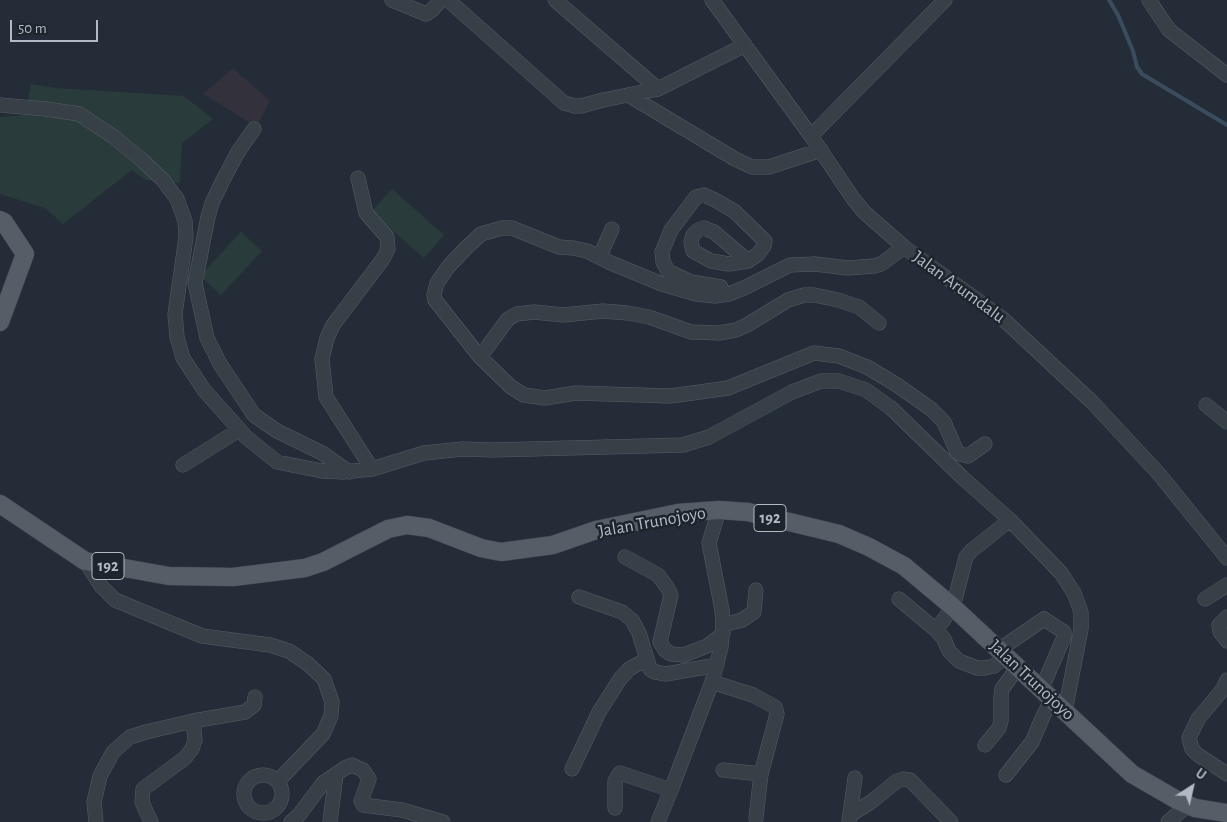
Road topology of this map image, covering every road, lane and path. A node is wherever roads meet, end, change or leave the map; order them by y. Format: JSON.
{"nodes":[{"id":1,"x":392,"y":0,"type":"edge"},
{"id":2,"x":441,"y":0,"type":"edge"},
{"id":3,"x":448,"y":0,"type":"edge"},
{"id":4,"x":555,"y":0,"type":"edge"},
{"id":5,"x":712,"y":0,"type":"edge"},
{"id":6,"x":945,"y":0,"type":"edge"},
{"id":7,"x":1149,"y":0,"type":"edge"},
{"id":8,"x":745,"y":45,"type":"junction"},
{"id":9,"x":1227,"y":75,"type":"edge"},
{"id":10,"x":658,"y":88,"type":"junction"},
{"id":11,"x":630,"y":96,"type":"junction"},
{"id":12,"x":0,"y":105,"type":"edge"},
{"id":13,"x":254,"y":129,"type":"dead end"},
{"id":14,"x":811,"y":136,"type":"junction"},
{"id":15,"x":821,"y":150,"type":"junction"},
{"id":16,"x":358,"y":178,"type":"dead end"},
{"id":17,"x":0,"y":220,"type":"edge"},
{"id":18,"x":612,"y":229,"type":"dead end"},
{"id":19,"x":904,"y":247,"type":"junction"},
{"id":20,"x":600,"y":256,"type":"junction"},
{"id":21,"x":748,"y":261,"type":"dead end"},
{"id":22,"x":744,"y":288,"type":"junction"},
{"id":23,"x":0,"y":322,"type":"edge"},
{"id":24,"x":879,"y":323,"type":"dead end"},
{"id":25,"x":480,"y":357,"type":"junction"},
{"id":26,"x":1206,"y":405,"type":"dead end"},
{"id":27,"x":1227,"y":422,"type":"edge"},
{"id":28,"x":239,"y":430,"type":"junction"},
{"id":29,"x":985,"y":444,"type":"dead end"},
{"id":30,"x":183,"y":465,"type":"dead end"},
{"id":31,"x":372,"y":469,"type":"junction"},
{"id":32,"x":349,"y":472,"type":"junction"},
{"id":33,"x":0,"y":504,"type":"edge"},
{"id":34,"x":720,"y":510,"type":"junction"},
{"id":35,"x":1010,"y":520,"type":"junction"},
{"id":36,"x":625,"y":557,"type":"dead end"},
{"id":37,"x":1227,"y":558,"type":"edge"},
{"id":38,"x":85,"y":561,"type":"junction"},
{"id":39,"x":1227,"y":585,"type":"edge"},
{"id":40,"x":756,"y":590,"type":"dead end"},
{"id":41,"x":579,"y":597,"type":"dead end"},
{"id":42,"x":899,"y":598,"type":"dead end"},
{"id":43,"x":1206,"y":599,"type":"dead end"},
{"id":44,"x":953,"y":607,"type":"junction"},
{"id":45,"x":1227,"y":617,"type":"edge"},
{"id":46,"x":723,"y":630,"type":"junction"},
{"id":47,"x":936,"y":630,"type":"junction"},
{"id":48,"x":1227,"y":641,"type":"edge"},
{"id":49,"x":1008,"y":657,"type":"junction"},
{"id":50,"x":647,"y":659,"type":"junction"},
{"id":51,"x":717,"y":665,"type":"junction"},
{"id":52,"x":1227,"y":680,"type":"edge"},
{"id":53,"x":712,"y":682,"type":"junction"},
{"id":54,"x":255,"y":697,"type":"dead end"},
{"id":55,"x":1053,"y":701,"type":"junction"},
{"id":56,"x":193,"y":722,"type":"junction"},
{"id":57,"x":985,"y":745,"type":"dead end"},
{"id":58,"x":572,"y":769,"type":"dead end"},
{"id":59,"x":723,"y":770,"type":"dead end"},
{"id":60,"x":336,"y":774,"type":"junction"},
{"id":61,"x":761,"y":774,"type":"junction"},
{"id":62,"x":1227,"y":774,"type":"edge"},
{"id":63,"x":1006,"y":775,"type":"dead end"},
{"id":64,"x":855,"y":778,"type":"dead end"},
{"id":65,"x":278,"y":781,"type":"junction"},
{"id":66,"x":671,"y":790,"type":"junction"},
{"id":67,"x":1188,"y":805,"type":"junction"},
{"id":68,"x":615,"y":808,"type":"dead end"},
{"id":69,"x":1227,"y":813,"type":"edge"},
{"id":70,"x":403,"y":816,"type":"edge"},
{"id":71,"x":265,"y":818,"type":"edge"},
{"id":72,"x":756,"y":818,"type":"dead end"},
{"id":73,"x":849,"y":819,"type":"edge"},
{"id":74,"x":947,"y":821,"type":"edge"},
{"id":75,"x":96,"y":822,"type":"edge"},
{"id":76,"x":151,"y":822,"type":"edge"},
{"id":77,"x":291,"y":822,"type":"edge"},
{"id":78,"x":330,"y":822,"type":"edge"},
{"id":79,"x":443,"y":822,"type":"edge"},
{"id":80,"x":658,"y":822,"type":"edge"},
{"id":81,"x":1168,"y":822,"type":"edge"}],
"edges":[{"from":1,"to":2,"type":"street"},
{"from":3,"to":11,"type":"street"},
{"from":4,"to":10,"type":"street"},
{"from":5,"to":8,"type":"street","name":"Jalan Arumdalu"},
{"from":6,"to":14,"type":"street"},
{"from":7,"to":9,"type":"street"},
{"from":8,"to":10,"type":"street"},
{"from":8,"to":14,"type":"street","name":"Jalan Arumdalu"},
{"from":10,"to":11,"type":"street"},
{"from":11,"to":15,"type":"street"},
{"from":12,"to":28,"type":"street"},
{"from":13,"to":32,"type":"street"},
{"from":14,"to":15,"type":"street","name":"Jalan Arumdalu"},
{"from":15,"to":19,"type":"street","name":"Jalan Arumdalu"},
{"from":16,"to":31,"type":"street"},
{"from":17,"to":23,"type":"main road"},
{"from":18,"to":20,"type":"street"},
{"from":19,"to":22,"type":"street"},
{"from":19,"to":37,"type":"street","name":"Jalan Arumdalu"},
{"from":20,"to":22,"type":"street"},
{"from":20,"to":25,"type":"street"},
{"from":21,"to":22,"type":"street"},
{"from":24,"to":25,"type":"street"},
{"from":25,"to":29,"type":"street"},
{"from":26,"to":27,"type":"street"},
{"from":28,"to":30,"type":"street"},
{"from":28,"to":32,"type":"street"},
{"from":31,"to":32,"type":"street"},
{"from":31,"to":35,"type":"street"},
{"from":33,"to":38,"type":"main road","number":"192"},
{"from":34,"to":38,"type":"main road","name":"Jalan Trunojoyo","number":"192"},
{"from":34,"to":44,"type":"main road","name":"Jalan Trunojoyo","number":"192"},
{"from":34,"to":46,"type":"street"},
{"from":35,"to":44,"type":"street"},
{"from":35,"to":55,"type":"street"},
{"from":36,"to":46,"type":"street"},
{"from":38,"to":65,"type":"street"},
{"from":39,"to":43,"type":"street"},
{"from":40,"to":46,"type":"street"},
{"from":41,"to":50,"type":"street"},
{"from":42,"to":47,"type":"street"},
{"from":44,"to":47,"type":"street"},
{"from":44,"to":49,"type":"main road","name":"Jalan Trunojoyo","number":"192"},
{"from":45,"to":48,"type":"street"},
{"from":46,"to":51,"type":"street"},
{"from":47,"to":49,"type":"street"},
{"from":49,"to":55,"type":"main road","name":"Jalan Trunojoyo","number":"192"},
{"from":49,"to":55,"type":"street"},
{"from":49,"to":57,"type":"street"},
{"from":50,"to":51,"type":"street"},
{"from":50,"to":58,"type":"street"},
{"from":51,"to":53,"type":"street"},
{"from":52,"to":62,"type":"street"},
{"from":53,"to":61,"type":"street"},
{"from":53,"to":66,"type":"street"},
{"from":54,"to":56,"type":"street"},
{"from":55,"to":63,"type":"street"},
{"from":55,"to":67,"type":"main road","name":"Jalan Trunojoyo","number":"192"},
{"from":56,"to":75,"type":"street"},
{"from":56,"to":76,"type":"street"},
{"from":59,"to":61,"type":"street"},
{"from":60,"to":70,"type":"street"},
{"from":60,"to":77,"type":"street"},
{"from":60,"to":78,"type":"street"},
{"from":61,"to":72,"type":"street"},
{"from":64,"to":73,"type":"street"},
{"from":65,"to":71,"type":"street"},
{"from":65,"to":71,"type":"street"},
{"from":66,"to":68,"type":"street"},
{"from":66,"to":80,"type":"street"},
{"from":67,"to":69,"type":"main road","name":"Jalan Trunojoyo","number":"192"},
{"from":67,"to":81,"type":"street"},
{"from":70,"to":79,"type":"street"},
{"from":73,"to":74,"type":"street"}]}
